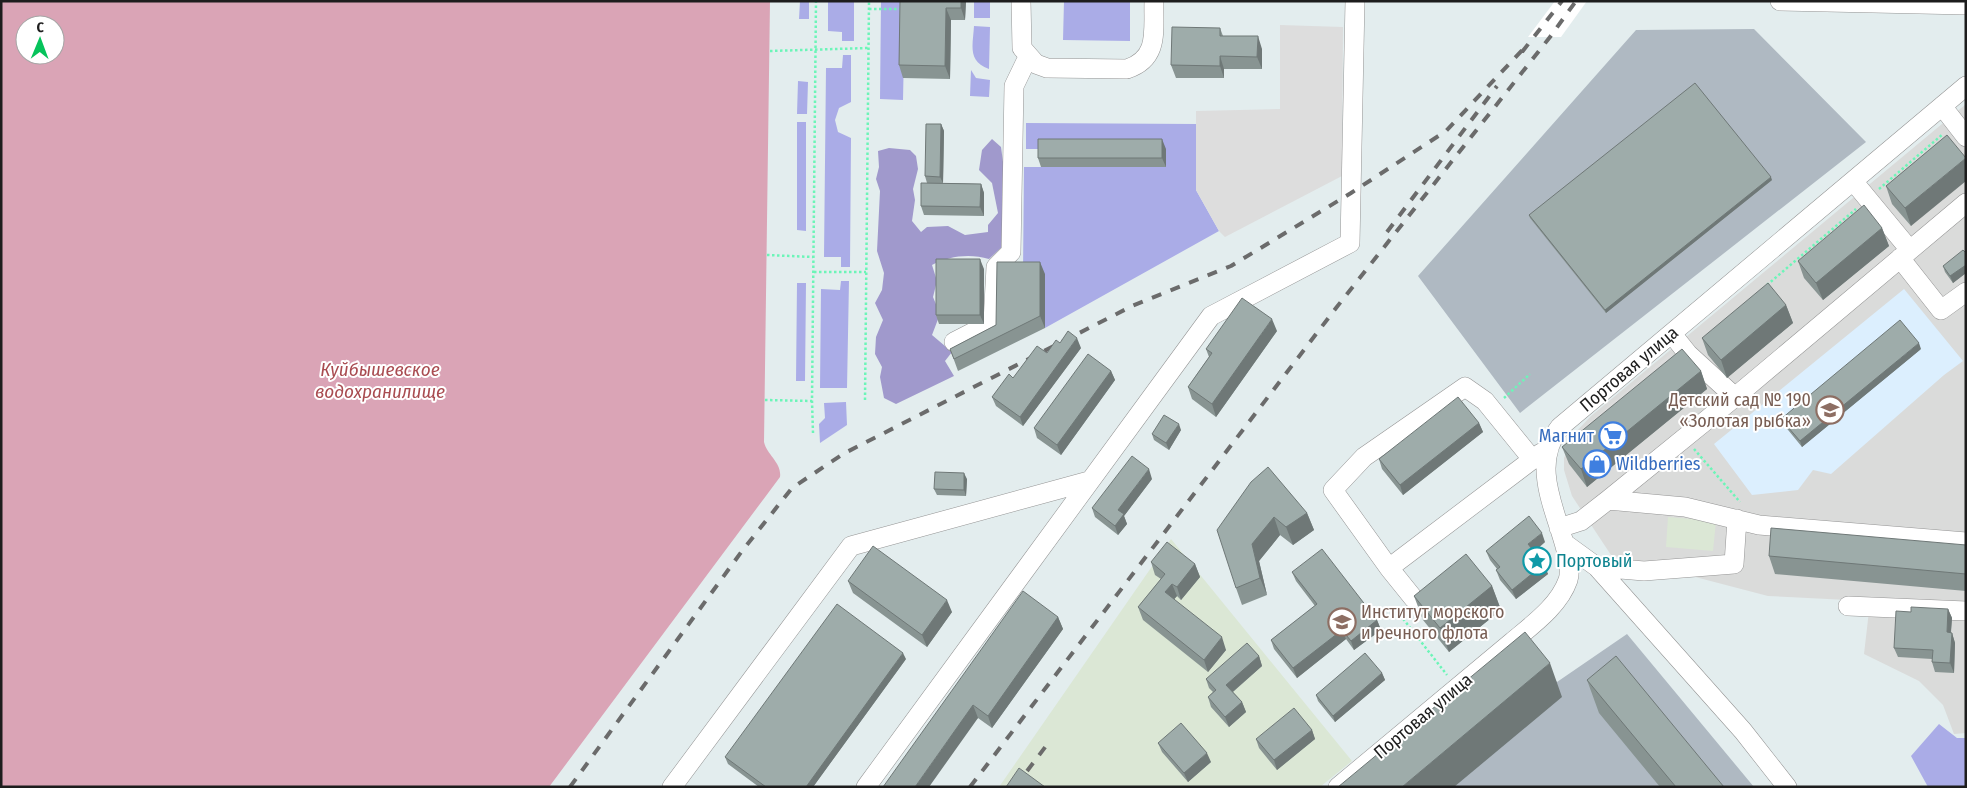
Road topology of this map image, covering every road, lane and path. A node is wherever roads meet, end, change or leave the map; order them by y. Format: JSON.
{"nodes":[{"id":1,"x":816,"y":1,"type":"edge"},
{"id":2,"x":869,"y":1,"type":"edge"},
{"id":3,"x":1021,"y":1,"type":"edge"},
{"id":4,"x":1154,"y":1,"type":"edge"},
{"id":5,"x":1355,"y":1,"type":"edge"},
{"id":6,"x":1780,"y":1,"type":"edge"},
{"id":7,"x":1966,"y":5,"type":"edge"},
{"id":8,"x":869,"y":9,"type":"junction"},
{"id":9,"x":902,"y":10,"type":"edge"},
{"id":10,"x":868,"y":48,"type":"junction"},
{"id":11,"x":814,"y":50,"type":"junction"},
{"id":12,"x":770,"y":51,"type":"dead end"},
{"id":13,"x":1028,"y":57,"type":"junction"},
{"id":14,"x":1966,"y":86,"type":"edge"},
{"id":15,"x":1942,"y":106,"type":"junction"},
{"id":16,"x":1961,"y":130,"type":"edge"},
{"id":17,"x":1853,"y":181,"type":"junction"},
{"id":18,"x":1868,"y":199,"type":"junction"},
{"id":19,"x":1966,"y":204,"type":"edge"},
{"id":20,"x":1905,"y":254,"type":"junction"},
{"id":21,"x":767,"y":256,"type":"dead end"},
{"id":22,"x":813,"y":256,"type":"junction"},
{"id":23,"x":976,"y":267,"type":"edge"},
{"id":24,"x":996,"y":267,"type":"junction"},
{"id":25,"x":814,"y":272,"type":"junction"},
{"id":26,"x":866,"y":272,"type":"junction"},
{"id":27,"x":1763,"y":289,"type":"edge"},
{"id":28,"x":1966,"y":292,"type":"edge"},
{"id":29,"x":1672,"y":334,"type":"junction"},
{"id":30,"x":954,"y":342,"type":"dead end"},
{"id":31,"x":1530,"y":374,"type":"dead end"},
{"id":32,"x":1735,"y":397,"type":"junction"},
{"id":33,"x":765,"y":400,"type":"dead end"},
{"id":34,"x":865,"y":400,"type":"dead end"},
{"id":35,"x":812,"y":401,"type":"junction"},
{"id":36,"x":1492,"y":409,"type":"junction"},
{"id":37,"x":813,"y":433,"type":"dead end"},
{"id":38,"x":1684,"y":437,"type":"junction"},
{"id":39,"x":1539,"y":454,"type":"junction"},
{"id":40,"x":1089,"y":481,"type":"junction"},
{"id":41,"x":1608,"y":500,"type":"junction"},
{"id":42,"x":1738,"y":511,"type":"junction"},
{"id":43,"x":1562,"y":535,"type":"junction"},
{"id":44,"x":1966,"y":542,"type":"edge"},
{"id":45,"x":1597,"y":567,"type":"junction"},
{"id":46,"x":1389,"y":568,"type":"junction"},
{"id":47,"x":1414,"y":599,"type":"joint"},
{"id":48,"x":1848,"y":606,"type":"dead end"},
{"id":49,"x":1966,"y":611,"type":"edge"},
{"id":50,"x":1448,"y":676,"type":"dead end"},
{"id":51,"x":672,"y":787,"type":"edge"},
{"id":52,"x":866,"y":787,"type":"edge"},
{"id":53,"x":1338,"y":787,"type":"edge"},
{"id":54,"x":1787,"y":787,"type":"edge"}],
"edges":[{"from":1,"to":11,"type":"path"},
{"from":2,"to":8,"type":"path"},
{"from":3,"to":13,"type":"street"},
{"from":4,"to":13,"type":"street"},
{"from":5,"to":40,"type":"street"},
{"from":6,"to":7,"type":"street"},
{"from":8,"to":9,"type":"path"},
{"from":8,"to":10,"type":"path"},
{"from":10,"to":11,"type":"path"},
{"from":10,"to":26,"type":"path"},
{"from":11,"to":12,"type":"path"},
{"from":11,"to":22,"type":"path"},
{"from":13,"to":24,"type":"street"},
{"from":14,"to":15,"type":"street","name":"Портовая улица"},
{"from":15,"to":16,"type":"street"},
{"from":15,"to":17,"type":"street","name":"Портовая улица"},
{"from":16,"to":18,"type":"path"},
{"from":17,"to":18,"type":"street"},
{"from":17,"to":29,"type":"street","name":"Портовая улица"},
{"from":18,"to":20,"type":"street"},
{"from":18,"to":27,"type":"path"},
{"from":19,"to":20,"type":"street"},
{"from":20,"to":28,"type":"street"},
{"from":20,"to":32,"type":"street"},
{"from":21,"to":22,"type":"path"},
{"from":22,"to":25,"type":"path"},
{"from":23,"to":24,"type":"street"},
{"from":24,"to":30,"type":"street"},
{"from":25,"to":26,"type":"path"},
{"from":25,"to":35,"type":"path"},
{"from":26,"to":34,"type":"path"},
{"from":29,"to":32,"type":"street"},
{"from":29,"to":39,"type":"street","name":"Портовая улица"},
{"from":31,"to":36,"type":"path"},
{"from":32,"to":38,"type":"street"},
{"from":33,"to":35,"type":"path"},
{"from":35,"to":37,"type":"path"},
{"from":36,"to":39,"type":"street"},
{"from":36,"to":46,"type":"street"},
{"from":38,"to":41,"type":"street"},
{"from":38,"to":42,"type":"path"},
{"from":39,"to":43,"type":"street","name":"Портовая улица"},
{"from":39,"to":46,"type":"street"},
{"from":40,"to":51,"type":"street"},
{"from":40,"to":52,"type":"street"},
{"from":41,"to":42,"type":"street"},
{"from":41,"to":43,"type":"street"},
{"from":42,"to":44,"type":"street"},
{"from":42,"to":45,"type":"street"},
{"from":43,"to":45,"type":"street"},
{"from":43,"to":53,"type":"street","name":"Портовая улица"},
{"from":45,"to":54,"type":"street"},
{"from":46,"to":47,"type":"street"},
{"from":47,"to":50,"type":"path"},
{"from":48,"to":49,"type":"street"}]}
